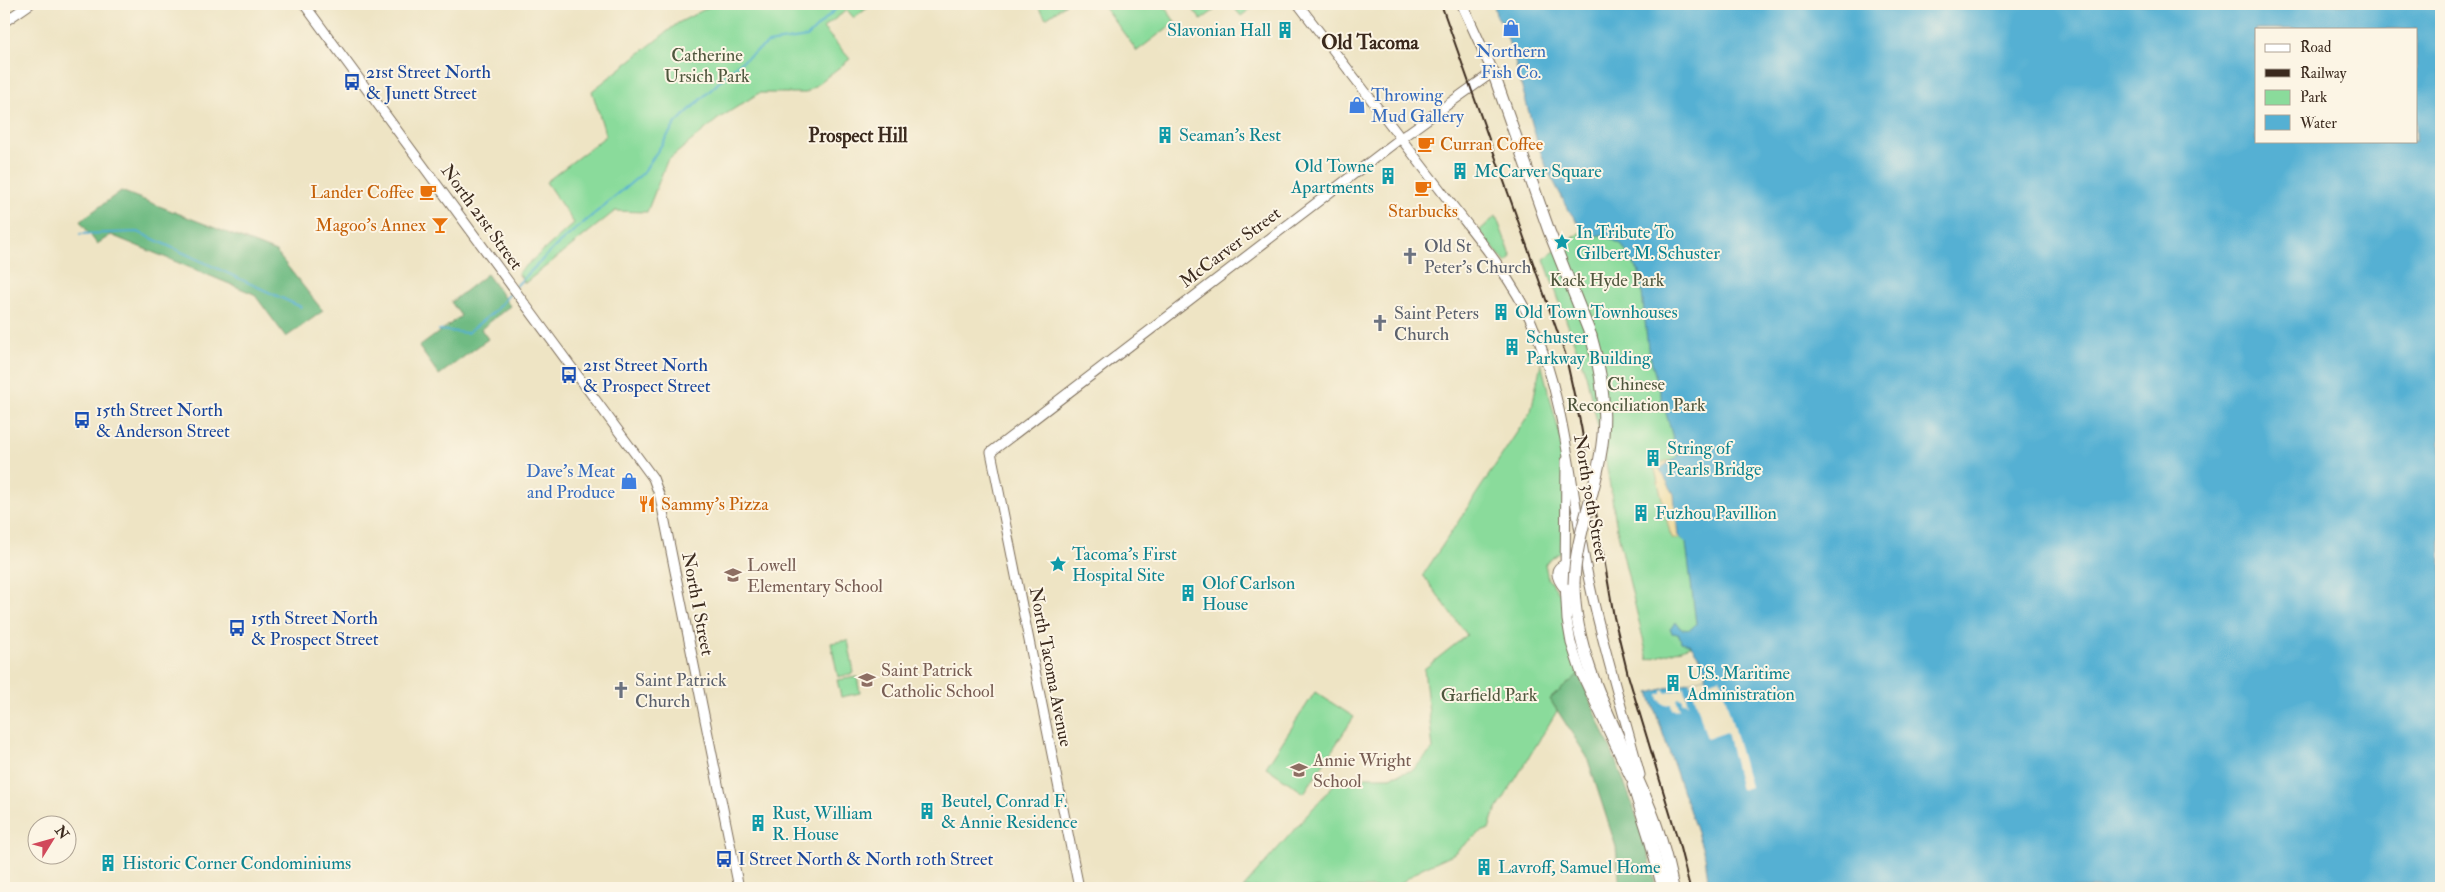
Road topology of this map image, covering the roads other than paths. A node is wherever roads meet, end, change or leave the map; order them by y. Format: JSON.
{"nodes":[{"id":1,"x":30,"y":4,"type":"edge"},
{"id":2,"x":304,"y":4,"type":"edge"},
{"id":3,"x":1298,"y":4,"type":"edge"},
{"id":4,"x":1462,"y":4,"type":"edge"},
{"id":5,"x":4,"y":22,"type":"edge"},
{"id":6,"x":1492,"y":72,"type":"junction"},
{"id":7,"x":1401,"y":138,"type":"junction"},
{"id":8,"x":633,"y":450,"type":"joint"},
{"id":9,"x":1566,"y":450,"type":"junction"},
{"id":10,"x":990,"y":452,"type":"joint"},
{"id":11,"x":1565,"y":564,"type":"junction"},
{"id":12,"x":1569,"y":586,"type":"junction"},
{"id":13,"x":1598,"y":620,"type":"junction"},
{"id":14,"x":1607,"y":713,"type":"junction"},
{"id":15,"x":1630,"y":777,"type":"junction"},
{"id":16,"x":1647,"y":801,"type":"junction"},
{"id":17,"x":739,"y":888,"type":"edge"},
{"id":18,"x":1079,"y":888,"type":"edge"},
{"id":19,"x":1663,"y":888,"type":"edge"},
{"id":20,"x":1673,"y":888,"type":"edge"}],
"edges":[{"from":1,"to":5,"type":"main road"},
{"from":2,"to":8,"type":"main road","name":"North 21st Street"},
{"from":3,"to":7,"type":"main road","name":"North 30th Street"},
{"from":4,"to":6,"type":"main road"},
{"from":6,"to":7,"type":"main road","name":"McCarver Street"},
{"from":6,"to":12,"type":"highway","bridge":true},
{"from":7,"to":9,"type":"main road","name":"North 30th Street"},
{"from":7,"to":10,"type":"main road","name":"McCarver Street"},
{"from":8,"to":17,"type":"main road","name":"North I Street"},
{"from":9,"to":11,"type":"main road"},
{"from":9,"to":13,"type":"main road","name":"North 30th Street"},
{"from":10,"to":18,"type":"main road","name":"North Tacoma Avenue"},
{"from":11,"to":12,"type":"main road"},
{"from":11,"to":13,"type":"main road"},
{"from":12,"to":14,"type":"highway"},
{"from":12,"to":15,"type":"main road"},
{"from":13,"to":16,"type":"main road","name":"North 30th Street"},
{"from":14,"to":15,"type":"highway"},
{"from":14,"to":16,"type":"highway"},
{"from":15,"to":19,"type":"highway"},
{"from":16,"to":20,"type":"highway"}]}
